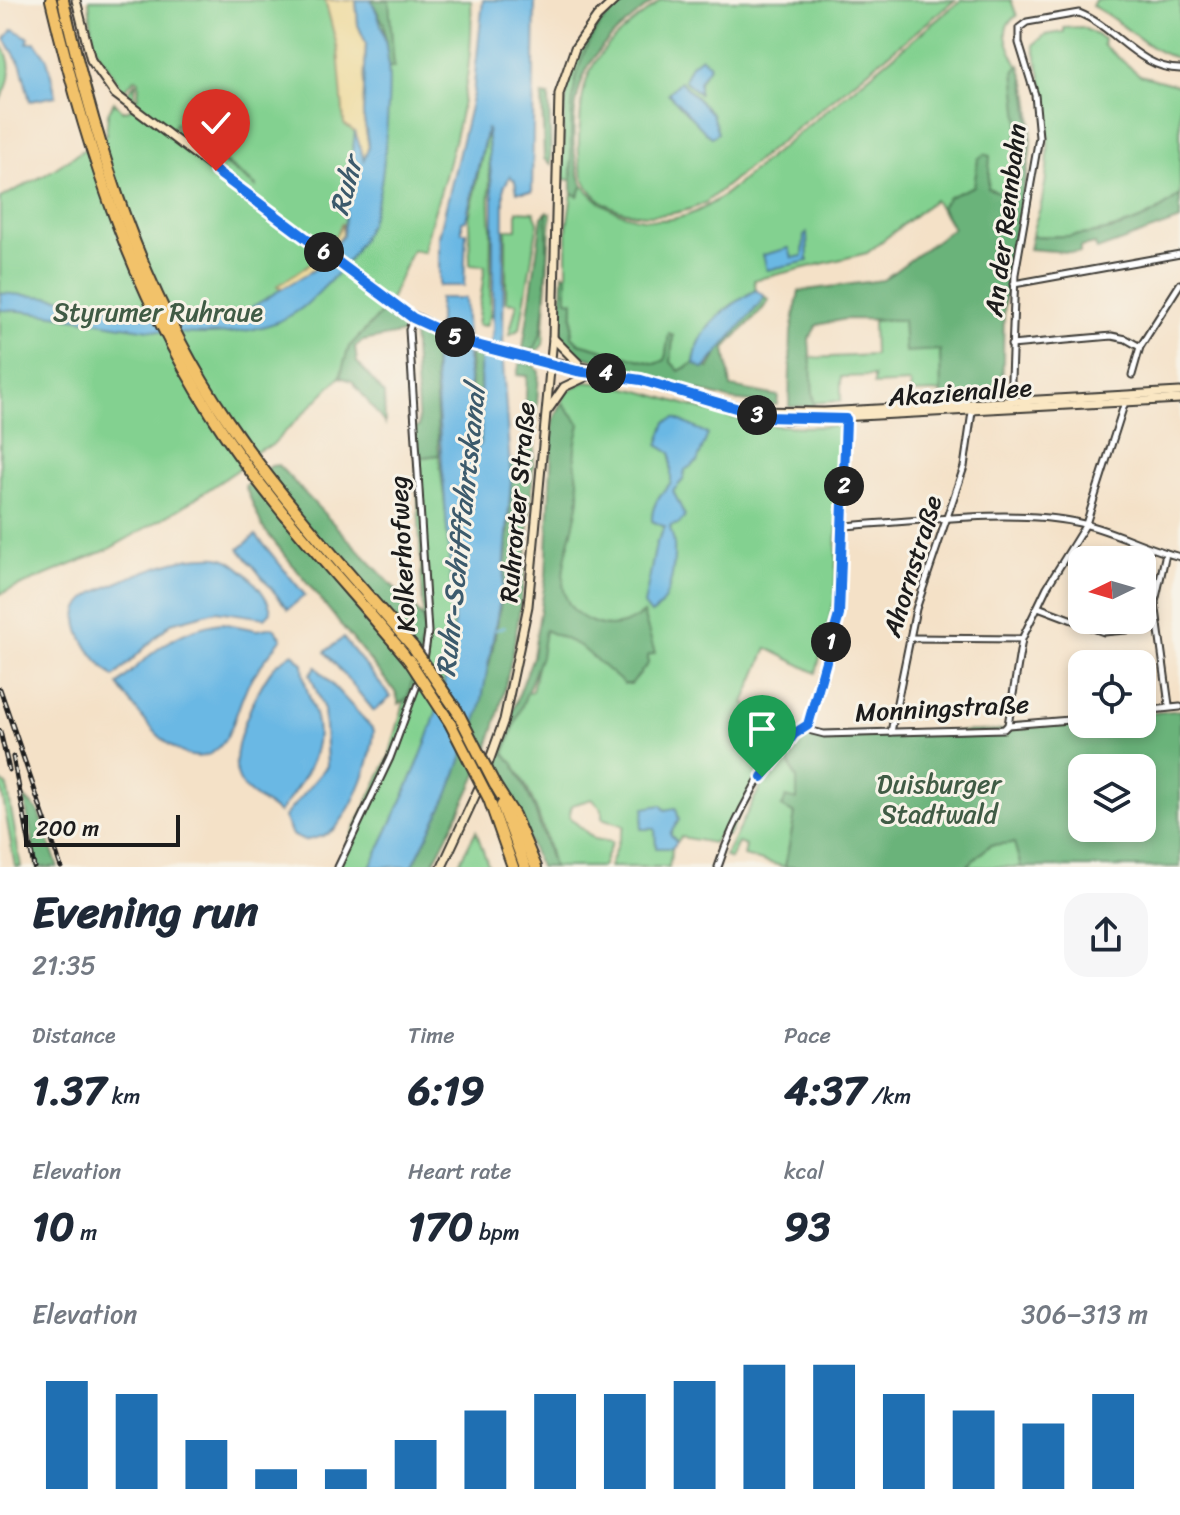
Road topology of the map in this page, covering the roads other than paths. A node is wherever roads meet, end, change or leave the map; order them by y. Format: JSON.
{"nodes":[{"id":1,"x":51,"y":0,"type":"edge"},
{"id":2,"x":63,"y":0,"type":"edge"},
{"id":3,"x":76,"y":0,"type":"edge"},
{"id":4,"x":615,"y":0,"type":"edge"},
{"id":5,"x":1180,"y":69,"type":"edge"},
{"id":6,"x":83,"y":109,"type":"junction"},
{"id":7,"x":1180,"y":254,"type":"edge"},
{"id":8,"x":1014,"y":284,"type":"junction"},
{"id":9,"x":1180,"y":284,"type":"edge"},
{"id":10,"x":413,"y":318,"type":"junction"},
{"id":11,"x":553,"y":338,"type":"junction"},
{"id":12,"x":1011,"y":345,"type":"junction"},
{"id":13,"x":1140,"y":347,"type":"junction"},
{"id":14,"x":550,"y":362,"type":"junction"},
{"id":15,"x":580,"y":365,"type":"junction"},
{"id":16,"x":598,"y":371,"type":"junction"},
{"id":17,"x":1132,"y":375,"type":"dead end"},
{"id":18,"x":1180,"y":392,"type":"edge"},
{"id":19,"x":1127,"y":398,"type":"junction"},
{"id":20,"x":1180,"y":399,"type":"edge"},
{"id":21,"x":1010,"y":405,"type":"junction"},
{"id":22,"x":972,"y":412,"type":"junction"},
{"id":23,"x":846,"y":415,"type":"junction"},
{"id":24,"x":545,"y":416,"type":"junction"},
{"id":25,"x":261,"y":476,"type":"junction"},
{"id":26,"x":947,"y":519,"type":"junction"},
{"id":27,"x":1086,"y":524,"type":"junction"},
{"id":28,"x":843,"y":526,"type":"junction"},
{"id":29,"x":1166,"y":553,"type":"junction"},
{"id":30,"x":1180,"y":557,"type":"edge"},
{"id":31,"x":1038,"y":607,"type":"junction"},
{"id":32,"x":1158,"y":627,"type":"junction"},
{"id":33,"x":910,"y":638,"type":"junction"},
{"id":34,"x":1022,"y":639,"type":"junction"},
{"id":35,"x":1169,"y":705,"type":"junction"},
{"id":36,"x":1180,"y":707,"type":"edge"},
{"id":37,"x":1156,"y":708,"type":"edge"},
{"id":38,"x":1068,"y":720,"type":"edge"},
{"id":39,"x":808,"y":725,"type":"junction"},
{"id":40,"x":1008,"y":725,"type":"junction"},
{"id":41,"x":891,"y":732,"type":"junction"},
{"id":42,"x":495,"y":785,"type":"junction"},
{"id":43,"x":338,"y":867,"type":"edge"},
{"id":44,"x":442,"y":867,"type":"edge"},
{"id":45,"x":513,"y":867,"type":"edge"},
{"id":46,"x":525,"y":867,"type":"edge"},
{"id":47,"x":536,"y":867,"type":"edge"},
{"id":48,"x":718,"y":867,"type":"edge"}],
"edges":[{"from":1,"to":6,"type":"highway"},
{"from":2,"to":6,"type":"highway"},
{"from":3,"to":10,"type":"main road"},
{"from":4,"to":11,"type":"main road","name":"Ruhrorter Straße"},
{"from":5,"to":8,"type":"street","name":"An der Rennbahn"},
{"from":6,"to":25,"type":"highway"},
{"from":7,"to":8,"type":"street"},
{"from":8,"to":12,"type":"street","name":"An der Rennbahn"},
{"from":9,"to":13,"type":"street"},
{"from":10,"to":14,"type":"main road"},
{"from":10,"to":43,"type":"street","name":"Kolkerhofweg"},
{"from":11,"to":14,"type":"main road","name":"Ruhrorter Straße"},
{"from":11,"to":15,"type":"main road"},
{"from":12,"to":13,"type":"street"},
{"from":12,"to":21,"type":"street","name":"An der Rennbahn"},
{"from":13,"to":17,"type":"street"},
{"from":14,"to":15,"type":"main road","name":"Akazienallee"},
{"from":14,"to":16,"type":"main road","name":"Akazienallee"},
{"from":14,"to":24,"type":"main road","name":"Ruhrorter Straße"},
{"from":15,"to":16,"type":"main road","name":"Akazienallee"},
{"from":16,"to":23,"type":"main road","name":"Akazienallee"},
{"from":16,"to":24,"type":"main road"},
{"from":18,"to":19,"type":"main road","name":"Akazienallee"},
{"from":19,"to":20,"type":"main road","name":"Akazienallee"},
{"from":19,"to":21,"type":"main road","name":"Akazienallee"},
{"from":19,"to":27,"type":"street"},
{"from":21,"to":22,"type":"main road","name":"Akazienallee"},
{"from":21,"to":23,"type":"main road","name":"Akazienallee"},
{"from":22,"to":23,"type":"main road","name":"Akazienallee"},
{"from":22,"to":26,"type":"street","name":"Ahornstraße"},
{"from":23,"to":28,"type":"street"},
{"from":24,"to":44,"type":"main road","name":"Ruhrorter Straße"},
{"from":25,"to":42,"type":"highway","bridge":true},
{"from":25,"to":45,"type":"highway","bridge":true},
{"from":26,"to":27,"type":"street"},
{"from":26,"to":28,"type":"street"},
{"from":26,"to":33,"type":"street","name":"Ahornstraße"},
{"from":27,"to":29,"type":"street"},
{"from":27,"to":31,"type":"street"},
{"from":28,"to":39,"type":"street"},
{"from":29,"to":30,"type":"street"},
{"from":29,"to":32,"type":"street"},
{"from":31,"to":32,"type":"street"},
{"from":31,"to":34,"type":"street"},
{"from":32,"to":35,"type":"street"},
{"from":33,"to":34,"type":"street"},
{"from":33,"to":41,"type":"street","name":"Ahornstraße"},
{"from":34,"to":40,"type":"street"},
{"from":35,"to":36,"type":"street"},
{"from":35,"to":37,"type":"street"},
{"from":38,"to":40,"type":"street","name":"Monningstraße"},
{"from":39,"to":41,"type":"street","name":"Monningstraße"},
{"from":39,"to":48,"type":"street"},
{"from":40,"to":41,"type":"street","name":"Monningstraße"},
{"from":42,"to":46,"type":"highway"},
{"from":42,"to":47,"type":"highway"}]}
